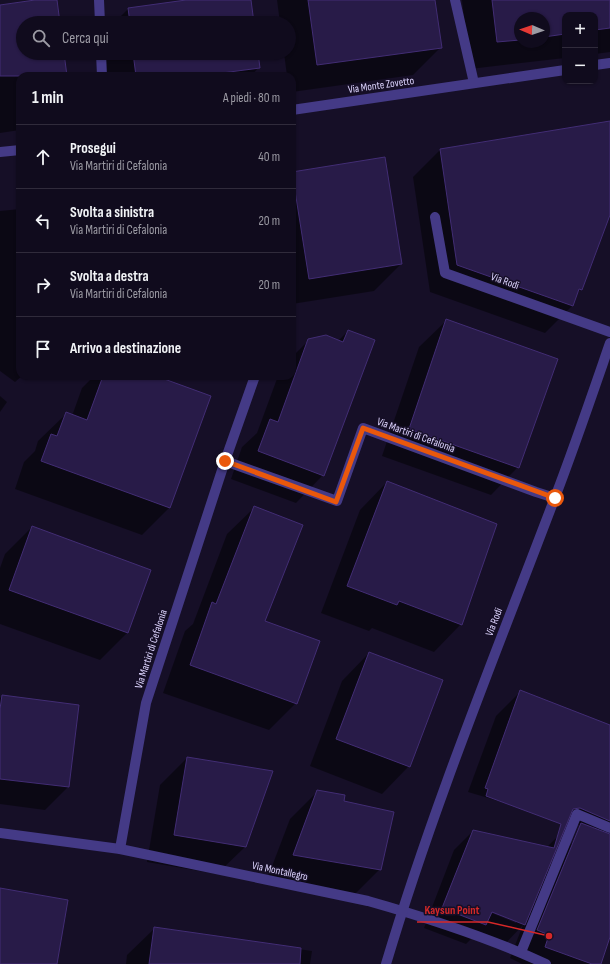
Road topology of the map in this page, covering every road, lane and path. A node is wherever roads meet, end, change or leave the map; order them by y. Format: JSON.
{"nodes":[{"id":1,"x":99,"y":0,"type":"edge"},
{"id":2,"x":455,"y":0,"type":"edge"},
{"id":3,"x":100,"y":16,"type":"edge"},
{"id":4,"x":101,"y":60,"type":"edge"},
{"id":5,"x":610,"y":63,"type":"edge"},
{"id":6,"x":598,"y":65,"type":"edge"},
{"id":7,"x":562,"y":70,"type":"edge"},
{"id":8,"x":102,"y":72,"type":"edge"},
{"id":9,"x":474,"y":83,"type":"junction"},
{"id":10,"x":296,"y":109,"type":"edge"},
{"id":11,"x":16,"y":150,"type":"edge"},
{"id":12,"x":0,"y":152,"type":"edge"},
{"id":13,"x":434,"y":217,"type":"dead end"},
{"id":14,"x":610,"y":332,"type":"edge"},
{"id":15,"x":610,"y":343,"type":"edge"},
{"id":16,"x":254,"y":380,"type":"edge"},
{"id":17,"x":225,"y":461,"type":"junction"},
{"id":18,"x":555,"y":498,"type":"junction"},
{"id":19,"x":610,"y":828,"type":"edge"},
{"id":20,"x":0,"y":833,"type":"edge"},
{"id":21,"x":120,"y":849,"type":"junction"},
{"id":22,"x":402,"y":911,"type":"junction"},
{"id":23,"x":520,"y":952,"type":"junction"},
{"id":24,"x":386,"y":964,"type":"edge"},
{"id":25,"x":546,"y":964,"type":"edge"}],
"edges":[{"from":1,"to":3,"type":"street"},
{"from":2,"to":9,"type":"street"},
{"from":4,"to":8,"type":"street"},
{"from":5,"to":6,"type":"street"},
{"from":7,"to":9,"type":"street","name":"Via Monte Zovetto"},
{"from":9,"to":10,"type":"street","name":"Via Monte Zovetto"},
{"from":11,"to":12,"type":"street"},
{"from":13,"to":14,"type":"street","name":"Via Rodi"},
{"from":15,"to":18,"type":"street","name":"Via Rodi"},
{"from":16,"to":17,"type":"street","name":"Via Martiri di Cefalonia"},
{"from":17,"to":18,"type":"street","name":"Via Martiri di Cefalonia"},
{"from":17,"to":21,"type":"street","name":"Via Martiri di Cefalonia"},
{"from":18,"to":22,"type":"street","name":"Via Rodi"},
{"from":19,"to":23,"type":"street"},
{"from":20,"to":21,"type":"street","name":"Via Montallegro"},
{"from":21,"to":22,"type":"street","name":"Via Montallegro"},
{"from":22,"to":23,"type":"street","name":"Via Montallegro"},
{"from":22,"to":24,"type":"street","name":"Via Rodi"},
{"from":23,"to":25,"type":"street","name":"Via Montallegro"}]}
